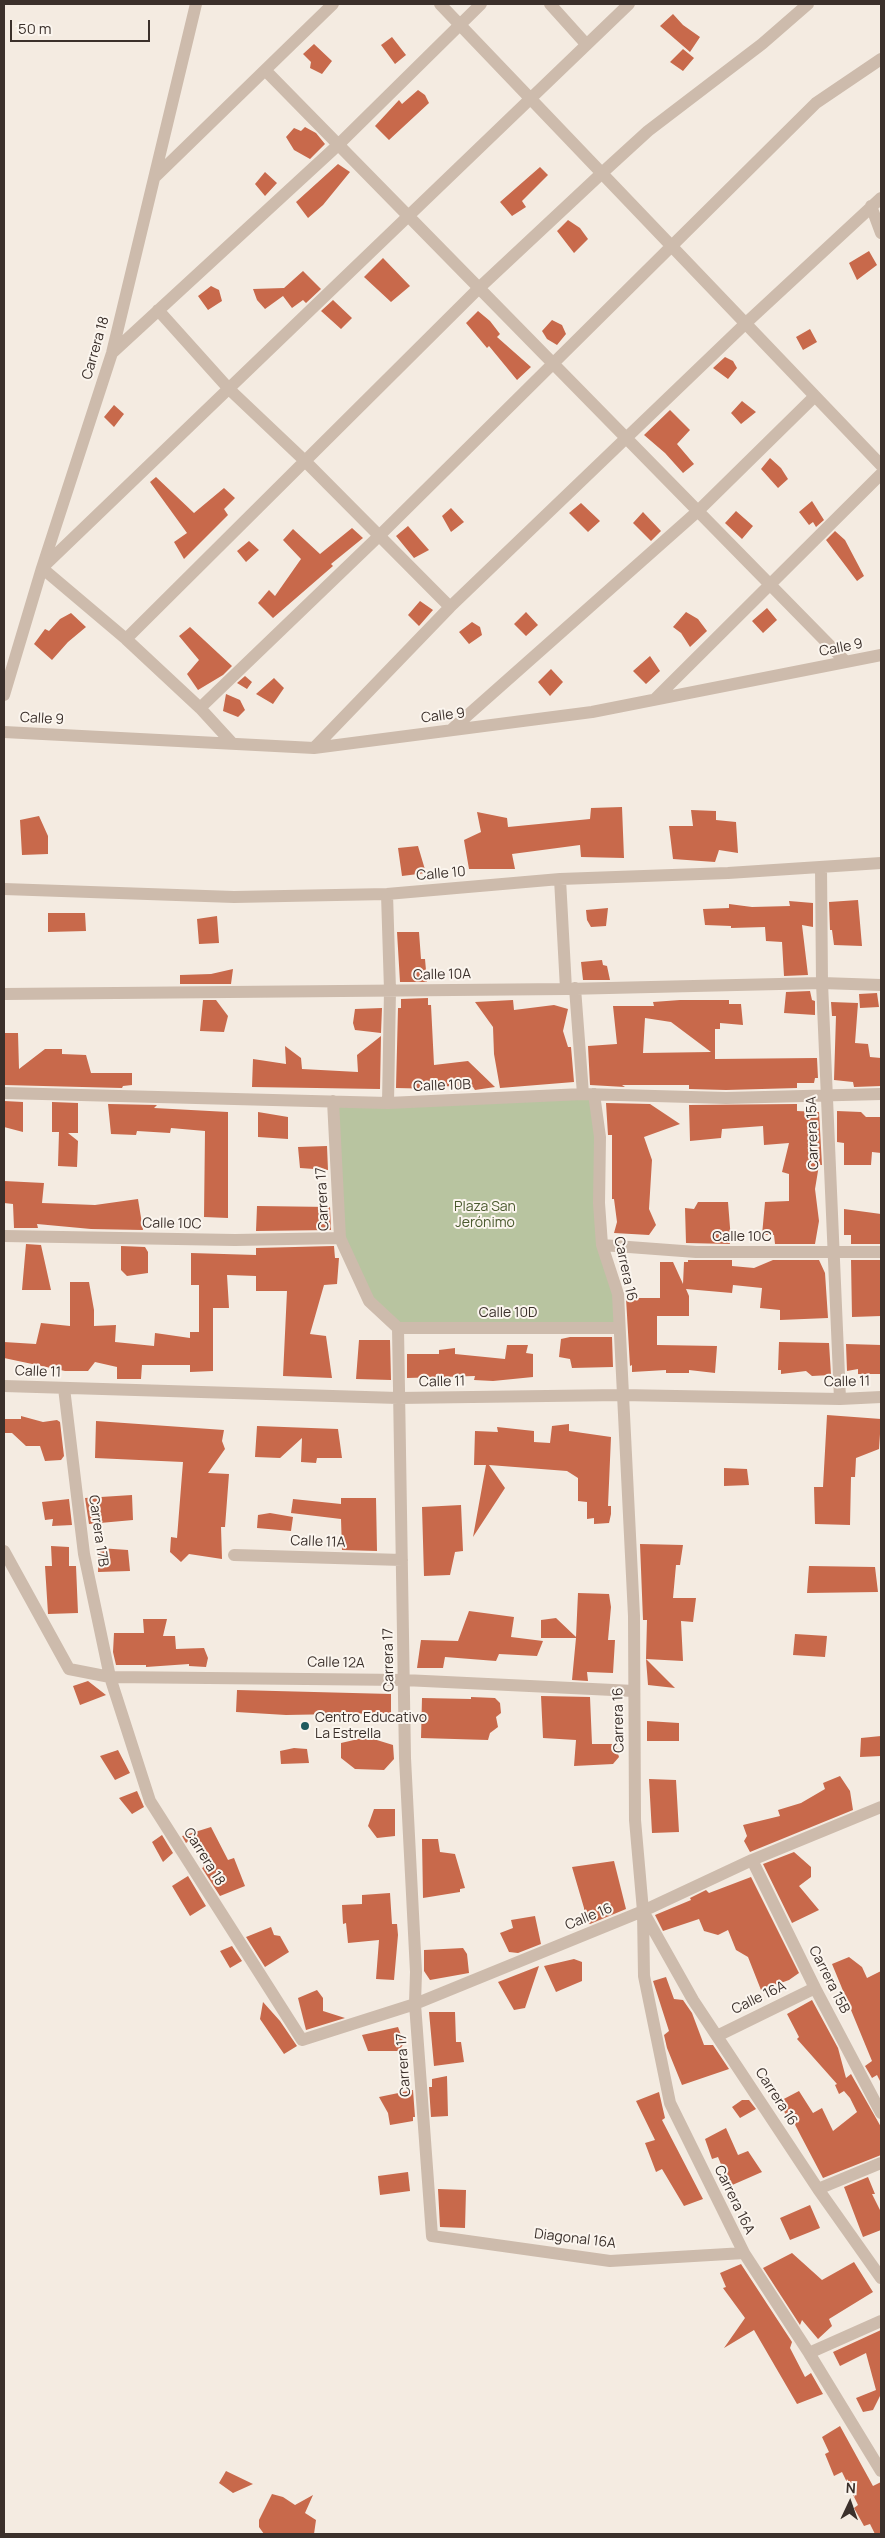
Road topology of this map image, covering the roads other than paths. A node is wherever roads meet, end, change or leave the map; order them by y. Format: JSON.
{"nodes":[{"id":1,"x":196,"y":4,"type":"edge"},
{"id":2,"x":333,"y":4,"type":"edge"},
{"id":3,"x":440,"y":4,"type":"edge"},
{"id":4,"x":481,"y":4,"type":"edge"},
{"id":5,"x":550,"y":4,"type":"edge"},
{"id":6,"x":629,"y":4,"type":"edge"},
{"id":7,"x":808,"y":4,"type":"edge"},
{"id":8,"x":460,"y":25,"type":"junction"},
{"id":9,"x":586,"y":44,"type":"junction"},
{"id":10,"x":881,"y":59,"type":"edge"},
{"id":11,"x":266,"y":71,"type":"junction"},
{"id":12,"x":530,"y":97,"type":"junction"},
{"id":13,"x":338,"y":144,"type":"junction"},
{"id":14,"x":602,"y":172,"type":"junction"},
{"id":15,"x":155,"y":177,"type":"junction"},
{"id":16,"x":881,"y":198,"type":"edge"},
{"id":17,"x":871,"y":206,"type":"junction"},
{"id":18,"x":408,"y":216,"type":"junction"},
{"id":19,"x":881,"y":233,"type":"edge"},
{"id":20,"x":672,"y":246,"type":"junction"},
{"id":21,"x":479,"y":288,"type":"junction"},
{"id":22,"x":158,"y":310,"type":"junction"},
{"id":23,"x":746,"y":323,"type":"junction"},
{"id":24,"x":112,"y":353,"type":"junction"},
{"id":25,"x":553,"y":363,"type":"junction"},
{"id":26,"x":229,"y":389,"type":"junction"},
{"id":27,"x":815,"y":396,"type":"junction"},
{"id":28,"x":626,"y":438,"type":"junction"},
{"id":29,"x":305,"y":461,"type":"junction"},
{"id":30,"x":881,"y":465,"type":"edge"},
{"id":31,"x":881,"y":474,"type":"edge"},
{"id":32,"x":698,"y":510,"type":"junction"},
{"id":33,"x":380,"y":535,"type":"junction"},
{"id":34,"x":42,"y":568,"type":"junction"},
{"id":35,"x":770,"y":584,"type":"junction"},
{"id":36,"x":450,"y":607,"type":"junction"},
{"id":37,"x":126,"y":639,"type":"junction"},
{"id":38,"x":881,"y":655,"type":"edge"},
{"id":39,"x":846,"y":662,"type":"junction"},
{"id":40,"x":4,"y":695,"type":"edge"},
{"id":41,"x":654,"y":700,"type":"junction"},
{"id":42,"x":200,"y":708,"type":"junction"},
{"id":43,"x":451,"y":730,"type":"junction"},
{"id":44,"x":4,"y":732,"type":"edge"},
{"id":45,"x":232,"y":744,"type":"junction"},
{"id":46,"x":314,"y":748,"type":"junction"},
{"id":47,"x":881,"y":863,"type":"edge"},
{"id":48,"x":821,"y":867,"type":"junction"},
{"id":49,"x":560,"y":879,"type":"junction"},
{"id":50,"x":4,"y":889,"type":"edge"},
{"id":51,"x":387,"y":894,"type":"junction"},
{"id":52,"x":822,"y":983,"type":"junction"},
{"id":53,"x":881,"y":984,"type":"edge"},
{"id":54,"x":570,"y":988,"type":"junction"},
{"id":55,"x":390,"y":990,"type":"junction"},
{"id":56,"x":4,"y":994,"type":"edge"},
{"id":57,"x":4,"y":1094,"type":"edge"},
{"id":58,"x":588,"y":1094,"type":"junction"},
{"id":59,"x":881,"y":1094,"type":"edge"},
{"id":60,"x":826,"y":1096,"type":"junction"},
{"id":61,"x":332,"y":1101,"type":"junction"},
{"id":62,"x":388,"y":1103,"type":"junction"},
{"id":63,"x":4,"y":1236,"type":"edge"},
{"id":64,"x":340,"y":1238,"type":"junction"},
{"id":65,"x":602,"y":1245,"type":"junction"},
{"id":66,"x":833,"y":1252,"type":"junction"},
{"id":67,"x":881,"y":1252,"type":"edge"},
{"id":68,"x":398,"y":1328,"type":"junction"},
{"id":69,"x":619,"y":1328,"type":"junction"},
{"id":70,"x":4,"y":1386,"type":"edge"},
{"id":71,"x":64,"y":1388,"type":"junction"},
{"id":72,"x":621,"y":1395,"type":"junction"},
{"id":73,"x":881,"y":1396,"type":"edge"},
{"id":74,"x":398,"y":1398,"type":"junction"},
{"id":75,"x":840,"y":1399,"type":"junction"},
{"id":76,"x":4,"y":1551,"type":"edge"},
{"id":77,"x":234,"y":1555,"type":"dead end"},
{"id":78,"x":402,"y":1560,"type":"junction"},
{"id":79,"x":110,"y":1677,"type":"junction"},
{"id":80,"x":404,"y":1680,"type":"junction"},
{"id":81,"x":634,"y":1691,"type":"junction"},
{"id":82,"x":881,"y":1807,"type":"edge"},
{"id":83,"x":752,"y":1860,"type":"junction"},
{"id":84,"x":643,"y":1911,"type":"junction"},
{"id":85,"x":815,"y":1988,"type":"junction"},
{"id":86,"x":415,"y":2004,"type":"junction"},
{"id":87,"x":717,"y":2036,"type":"junction"},
{"id":88,"x":302,"y":2040,"type":"joint"},
{"id":89,"x":881,"y":2113,"type":"edge"},
{"id":90,"x":881,"y":2163,"type":"edge"},
{"id":91,"x":818,"y":2189,"type":"junction"},
{"id":92,"x":432,"y":2236,"type":"joint"},
{"id":93,"x":744,"y":2253,"type":"junction"},
{"id":94,"x":881,"y":2278,"type":"edge"},
{"id":95,"x":881,"y":2322,"type":"edge"},
{"id":96,"x":809,"y":2353,"type":"junction"},
{"id":97,"x":881,"y":2472,"type":"edge"}],
"edges":[{"from":1,"to":15,"type":"street","name":"Carrera 18"},
{"from":2,"to":11,"type":"street"},
{"from":3,"to":8,"type":"street"},
{"from":4,"to":8,"type":"street"},
{"from":5,"to":9,"type":"street"},
{"from":6,"to":9,"type":"street"},
{"from":7,"to":14,"type":"street"},
{"from":8,"to":12,"type":"street"},
{"from":8,"to":13,"type":"street"},
{"from":9,"to":12,"type":"street"},
{"from":10,"to":20,"type":"street"},
{"from":11,"to":13,"type":"street"},
{"from":11,"to":15,"type":"street"},
{"from":12,"to":14,"type":"street"},
{"from":12,"to":18,"type":"street"},
{"from":13,"to":18,"type":"street"},
{"from":13,"to":22,"type":"street"},
{"from":14,"to":20,"type":"street"},
{"from":14,"to":21,"type":"street"},
{"from":15,"to":24,"type":"street","name":"Carrera 18"},
{"from":16,"to":17,"type":"street"},
{"from":17,"to":19,"type":"street"},
{"from":17,"to":23,"type":"street"},
{"from":18,"to":21,"type":"street"},
{"from":18,"to":26,"type":"street"},
{"from":20,"to":23,"type":"street"},
{"from":20,"to":25,"type":"street"},
{"from":21,"to":25,"type":"street"},
{"from":21,"to":29,"type":"street"},
{"from":22,"to":24,"type":"street"},
{"from":22,"to":26,"type":"street"},
{"from":23,"to":27,"type":"street"},
{"from":23,"to":28,"type":"street"},
{"from":24,"to":34,"type":"street","name":"Carrera 18"},
{"from":25,"to":28,"type":"street"},
{"from":25,"to":33,"type":"street"},
{"from":26,"to":29,"type":"street"},
{"from":26,"to":34,"type":"street"},
{"from":27,"to":30,"type":"street"},
{"from":27,"to":32,"type":"street"},
{"from":28,"to":32,"type":"street"},
{"from":28,"to":36,"type":"street"},
{"from":29,"to":33,"type":"street"},
{"from":29,"to":37,"type":"street"},
{"from":31,"to":35,"type":"street"},
{"from":32,"to":35,"type":"street"},
{"from":32,"to":43,"type":"street"},
{"from":33,"to":36,"type":"street"},
{"from":33,"to":42,"type":"street"},
{"from":34,"to":37,"type":"street"},
{"from":34,"to":40,"type":"street","name":"Carrera 18"},
{"from":35,"to":39,"type":"street"},
{"from":35,"to":41,"type":"street"},
{"from":36,"to":46,"type":"street"},
{"from":37,"to":42,"type":"street"},
{"from":38,"to":39,"type":"street","name":"Calle 9"},
{"from":39,"to":41,"type":"street","name":"Calle 9"},
{"from":41,"to":43,"type":"street","name":"Calle 9"},
{"from":42,"to":45,"type":"street"},
{"from":43,"to":46,"type":"street","name":"Calle 9"},
{"from":44,"to":45,"type":"street","name":"Calle 9"},
{"from":45,"to":46,"type":"street","name":"Calle 9"},
{"from":47,"to":48,"type":"street","name":"Calle 10"},
{"from":48,"to":49,"type":"street","name":"Calle 10"},
{"from":48,"to":52,"type":"street","name":"Carrera 15A"},
{"from":49,"to":51,"type":"street","name":"Calle 10"},
{"from":49,"to":54,"type":"street","name":"Carrera 16"},
{"from":50,"to":51,"type":"street","name":"Calle 10"},
{"from":51,"to":55,"type":"street"},
{"from":52,"to":53,"type":"street","name":"Calle 10A"},
{"from":52,"to":54,"type":"street","name":"Calle 10A"},
{"from":52,"to":60,"type":"street","name":"Carrera 15A"},
{"from":54,"to":55,"type":"street","name":"Calle 10A"},
{"from":54,"to":58,"type":"street","name":"Carrera 16"},
{"from":55,"to":56,"type":"street","name":"Calle 10A"},
{"from":55,"to":62,"type":"street"},
{"from":57,"to":61,"type":"street","name":"Calle 10B"},
{"from":58,"to":60,"type":"street","name":"Calle 10B"},
{"from":58,"to":62,"type":"street","name":"Calle 10B"},
{"from":58,"to":65,"type":"street","name":"Carrera 16"},
{"from":59,"to":60,"type":"street","name":"Calle 10B"},
{"from":60,"to":66,"type":"street","name":"Carrera 15A"},
{"from":61,"to":62,"type":"street","name":"Calle 10B"},
{"from":61,"to":64,"type":"street","name":"Carrera 17"},
{"from":63,"to":64,"type":"street","name":"Calle 10C"},
{"from":64,"to":68,"type":"street","name":"Carrera 17"},
{"from":65,"to":66,"type":"street","name":"Calle 10C"},
{"from":65,"to":69,"type":"street","name":"Carrera 16"},
{"from":66,"to":67,"type":"street","name":"Calle 10C"},
{"from":66,"to":75,"type":"street","name":"Carrera 15A"},
{"from":68,"to":69,"type":"street","name":"Calle 10D"},
{"from":68,"to":74,"type":"street","name":"Carrera 17"},
{"from":69,"to":72,"type":"street","name":"Carrera 16"},
{"from":70,"to":71,"type":"street","name":"Calle 11"},
{"from":71,"to":74,"type":"street","name":"Calle 11"},
{"from":71,"to":79,"type":"street","name":"Carrera 17B"},
{"from":72,"to":74,"type":"street","name":"Calle 11"},
{"from":72,"to":75,"type":"street","name":"Calle 11"},
{"from":72,"to":81,"type":"street","name":"Carrera 16"},
{"from":73,"to":75,"type":"street","name":"Calle 11"},
{"from":74,"to":78,"type":"street","name":"Carrera 17"},
{"from":76,"to":79,"type":"street","name":"Calle 12A"},
{"from":77,"to":78,"type":"street","name":"Calle 11A"},
{"from":78,"to":80,"type":"street","name":"Carrera 17"},
{"from":79,"to":80,"type":"street","name":"Calle 12A"},
{"from":79,"to":88,"type":"street","name":"Carrera 18"},
{"from":80,"to":81,"type":"street","name":"Calle 12A"},
{"from":80,"to":86,"type":"street","name":"Carrera 17"},
{"from":81,"to":84,"type":"street","name":"Carrera 16"},
{"from":82,"to":83,"type":"street","name":"Calle 16"},
{"from":83,"to":84,"type":"street","name":"Calle 16"},
{"from":83,"to":85,"type":"street","name":"Carrera 15B"},
{"from":84,"to":86,"type":"street","name":"Calle 16"},
{"from":84,"to":87,"type":"street","name":"Carrera 16"},
{"from":84,"to":93,"type":"street","name":"Carrera 16A"},
{"from":85,"to":87,"type":"street","name":"Calle 16A"},
{"from":85,"to":89,"type":"street","name":"Carrera 15B"},
{"from":86,"to":88,"type":"street","name":"Calle 16"},
{"from":86,"to":92,"type":"street","name":"Carrera 17"},
{"from":87,"to":91,"type":"street","name":"Carrera 16"},
{"from":90,"to":91,"type":"street"},
{"from":91,"to":94,"type":"street","name":"Carrera 16"},
{"from":92,"to":93,"type":"street","name":"Diagonal 16A"},
{"from":93,"to":96,"type":"street","name":"Carrera 16A"},
{"from":95,"to":96,"type":"street"},
{"from":96,"to":97,"type":"street","name":"Carrera 16A"}]}
